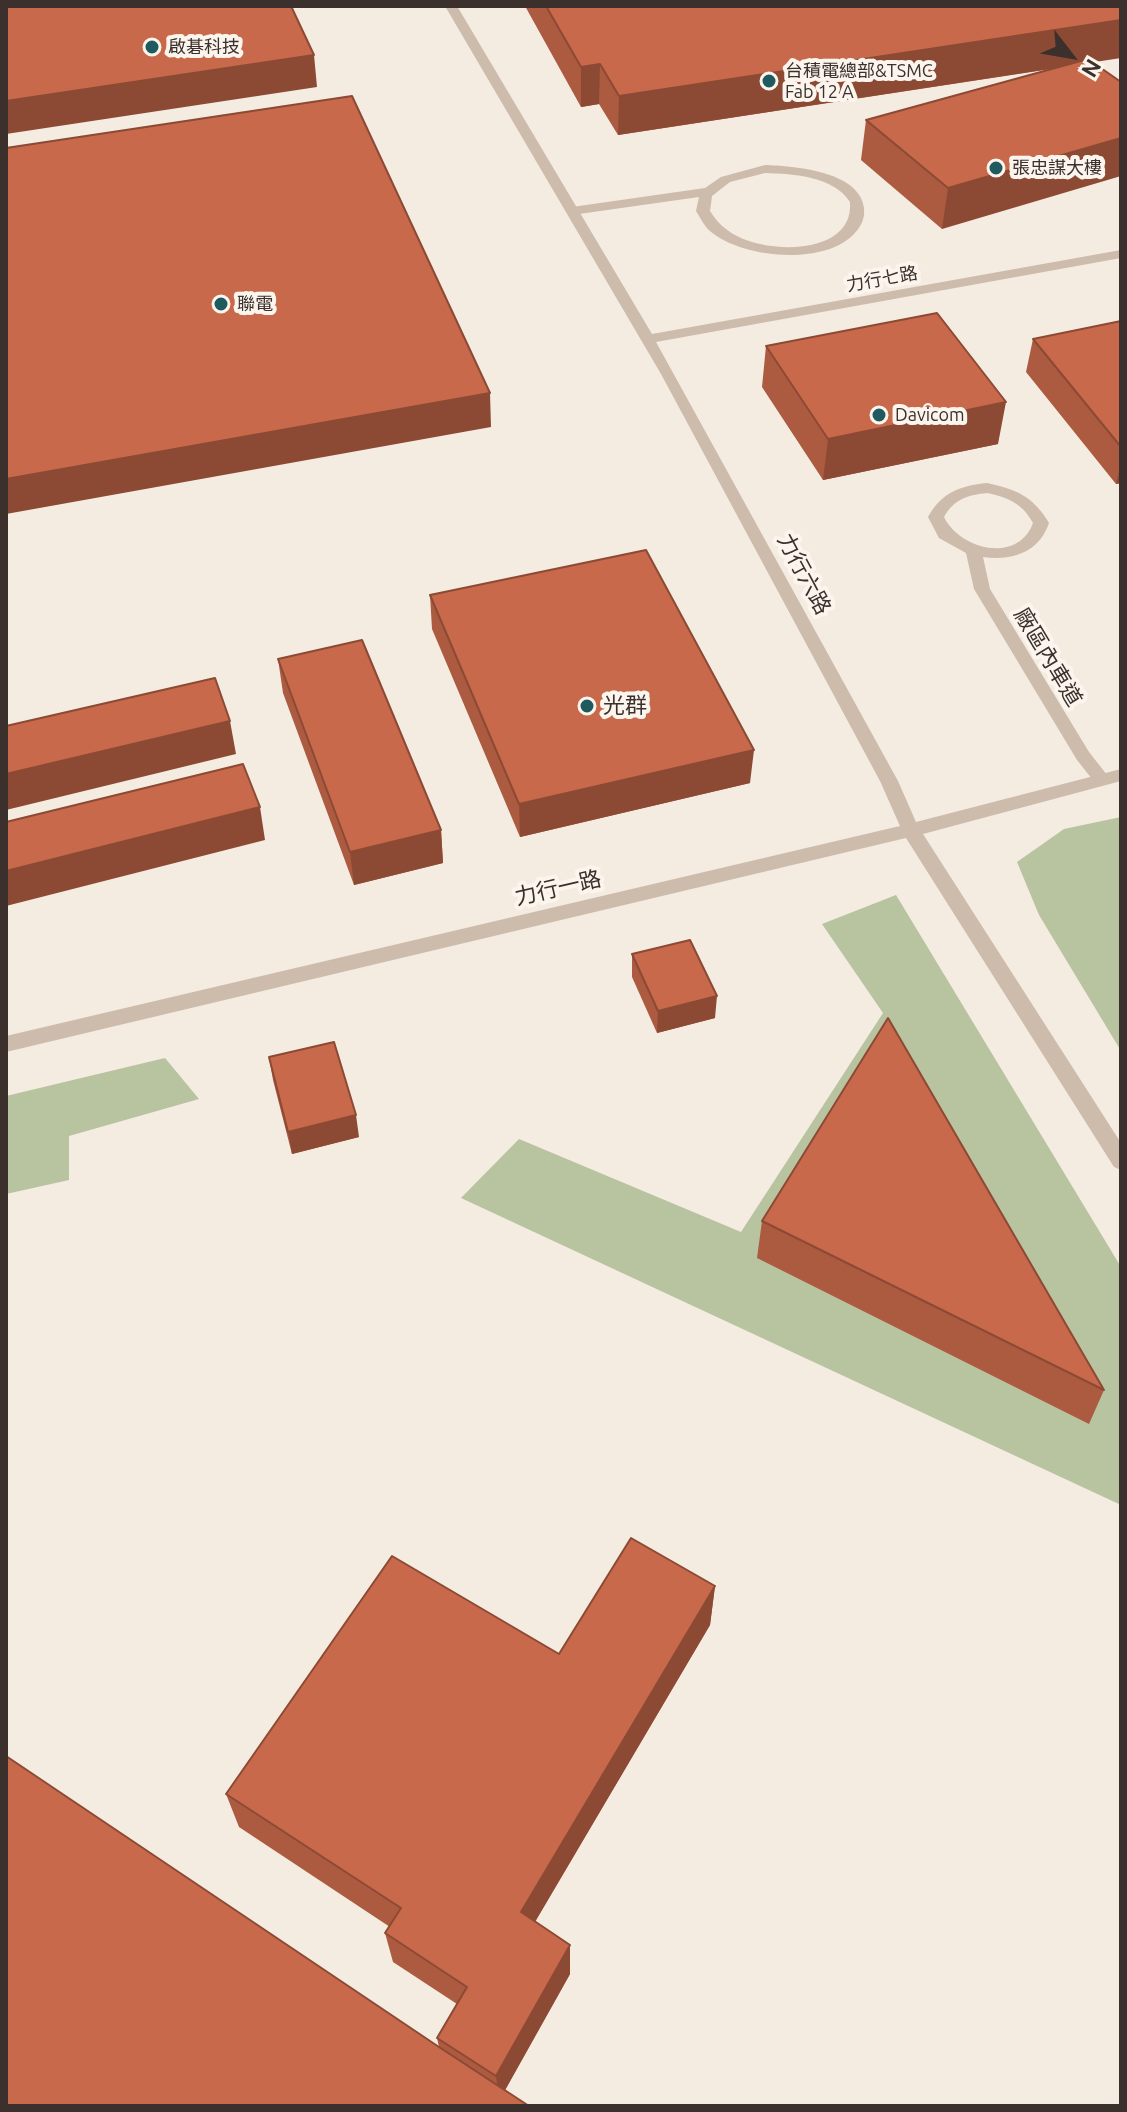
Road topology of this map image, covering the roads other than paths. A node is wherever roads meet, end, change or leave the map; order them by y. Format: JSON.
{"nodes":[{"id":1,"x":451,"y":6,"type":"edge"},
{"id":2,"x":707,"y":192,"type":"junction"},
{"id":3,"x":572,"y":211,"type":"junction"},
{"id":4,"x":1121,"y":254,"type":"edge"},
{"id":5,"x":648,"y":339,"type":"junction"},
{"id":6,"x":973,"y":549,"type":"junction"},
{"id":7,"x":1121,"y":775,"type":"edge"},
{"id":8,"x":1102,"y":780,"type":"junction"},
{"id":9,"x":910,"y":829,"type":"junction"},
{"id":10,"x":6,"y":1044,"type":"edge"},
{"id":11,"x":1121,"y":1161,"type":"edge"}],
"edges":[{"from":1,"to":3,"type":"street","name":"力行六路"},
{"from":2,"to":2,"type":"street"},
{"from":2,"to":3,"type":"street"},
{"from":3,"to":5,"type":"street","name":"力行六路"},
{"from":4,"to":5,"type":"street","name":"力行七路"},
{"from":5,"to":9,"type":"street","name":"力行六路"},
{"from":6,"to":6,"type":"street"},
{"from":6,"to":8,"type":"street","name":"廠區內車道"},
{"from":7,"to":8,"type":"street","name":"力行一路"},
{"from":8,"to":9,"type":"street","name":"力行一路"},
{"from":9,"to":10,"type":"street","name":"力行一路"},
{"from":9,"to":11,"type":"street","name":"力行六路"}]}
